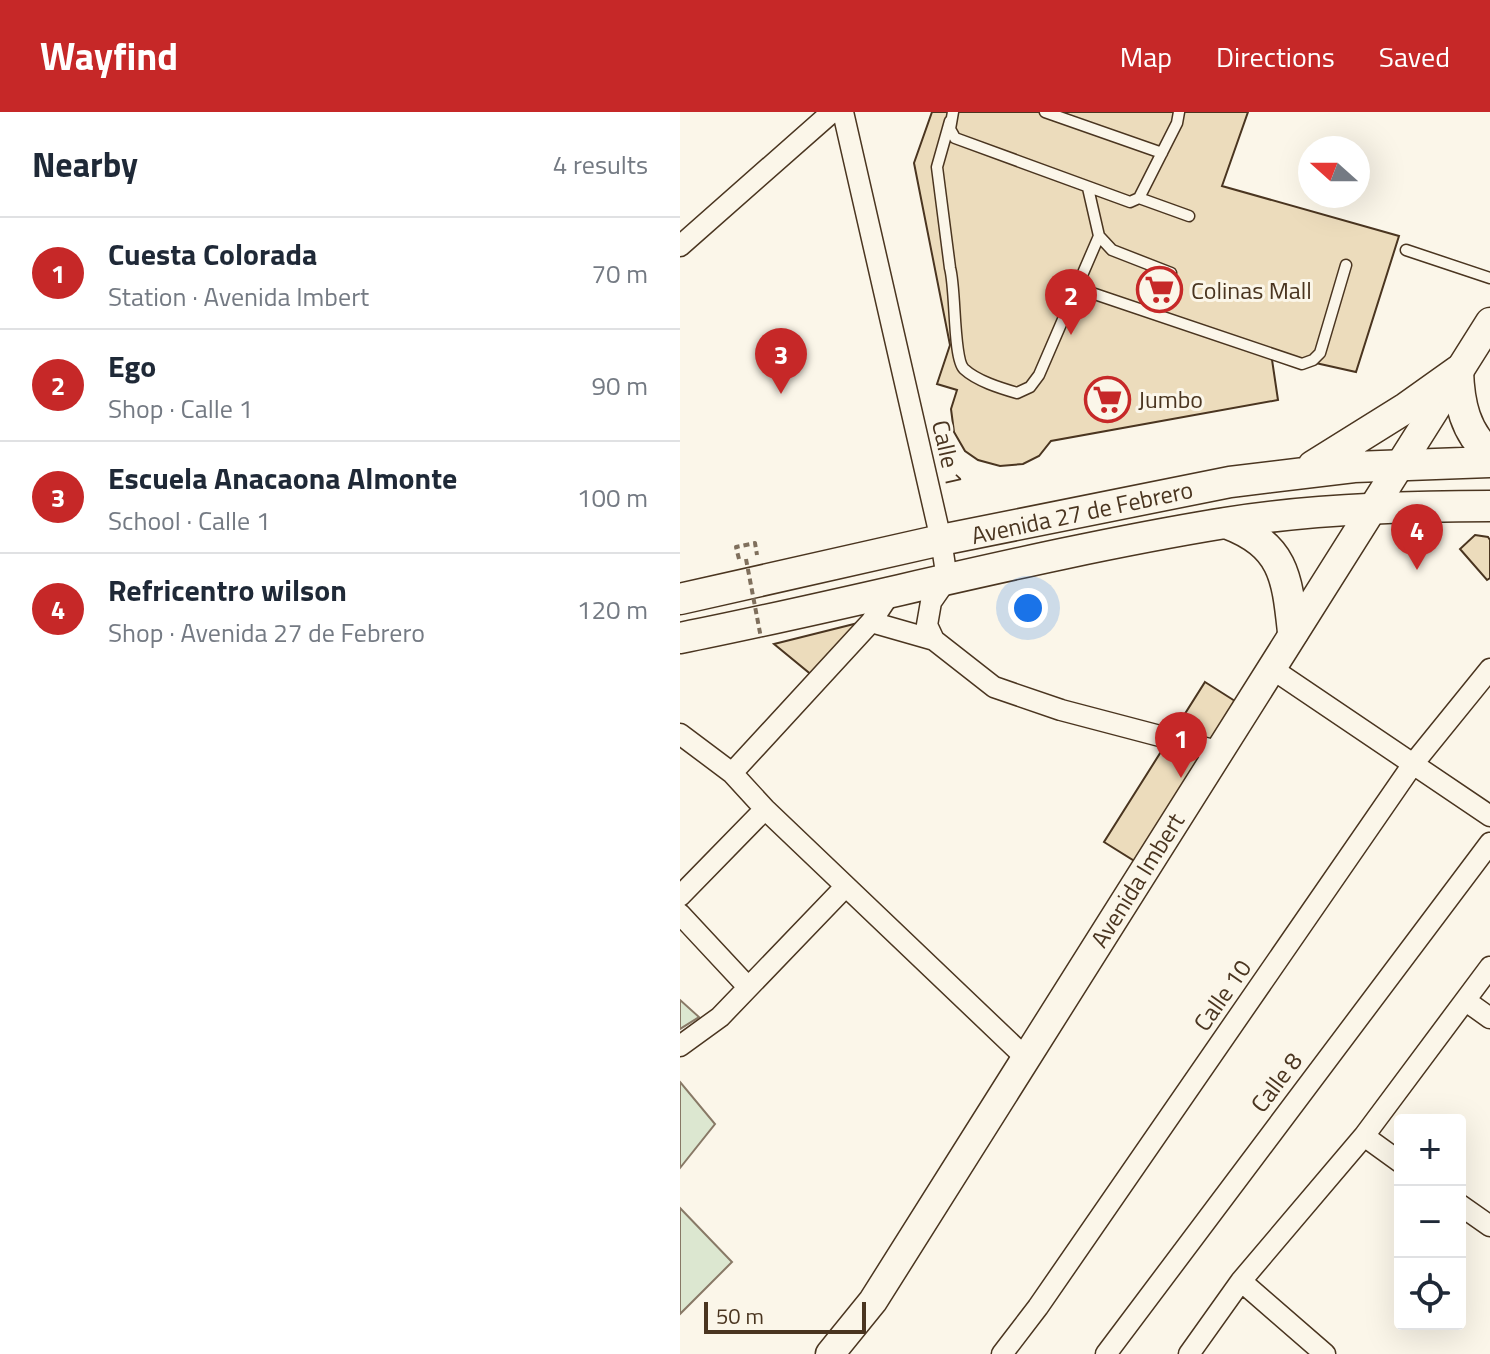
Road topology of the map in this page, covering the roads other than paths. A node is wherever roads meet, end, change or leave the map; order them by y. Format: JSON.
{"nodes":[{"id":1,"x":832,"y":112,"type":"edge"},
{"id":2,"x":843,"y":112,"type":"edge"},
{"id":3,"x":1045,"y":112,"type":"edge"},
{"id":4,"x":1179,"y":112,"type":"edge"},
{"id":5,"x":951,"y":116,"type":"edge"},
{"id":6,"x":1162,"y":153,"type":"junction"},
{"id":7,"x":1088,"y":188,"type":"junction"},
{"id":8,"x":1139,"y":198,"type":"junction"},
{"id":9,"x":1189,"y":216,"type":"dead end"},
{"id":10,"x":1099,"y":236,"type":"junction"},
{"id":11,"x":680,"y":246,"type":"edge"},
{"id":12,"x":1406,"y":250,"type":"dead end"},
{"id":13,"x":1346,"y":265,"type":"dead end"},
{"id":14,"x":1171,"y":273,"type":"dead end"},
{"id":15,"x":1490,"y":278,"type":"edge"},
{"id":16,"x":1077,"y":288,"type":"junction"},
{"id":17,"x":1490,"y":322,"type":"edge"},
{"id":18,"x":1458,"y":371,"type":"junction"},
{"id":19,"x":1490,"y":454,"type":"edge"},
{"id":20,"x":1490,"y":462,"type":"edge"},
{"id":21,"x":1399,"y":464,"type":"junction"},
{"id":22,"x":1304,"y":472,"type":"junction"},
{"id":23,"x":1490,"y":506,"type":"edge"},
{"id":24,"x":1373,"y":510,"type":"junction"},
{"id":25,"x":1226,"y":523,"type":"junction"},
{"id":26,"x":941,"y":540,"type":"junction"},
{"id":27,"x":947,"y":579,"type":"junction"},
{"id":28,"x":891,"y":592,"type":"junction"},
{"id":29,"x":680,"y":599,"type":"edge"},
{"id":30,"x":871,"y":622,"type":"junction"},
{"id":31,"x":1293,"y":632,"type":"junction"},
{"id":32,"x":680,"y":638,"type":"edge"},
{"id":33,"x":934,"y":640,"type":"junction"},
{"id":34,"x":1271,"y":668,"type":"junction"},
{"id":35,"x":1490,"y":669,"type":"edge"},
{"id":36,"x":680,"y":734,"type":"edge"},
{"id":37,"x":1217,"y":751,"type":"junction"},
{"id":38,"x":1413,"y":764,"type":"junction"},
{"id":39,"x":732,"y":773,"type":"junction"},
{"id":40,"x":765,"y":809,"type":"junction"},
{"id":41,"x":1490,"y":816,"type":"edge"},
{"id":42,"x":1490,"y":843,"type":"edge"},
{"id":43,"x":845,"y":887,"type":"junction"},
{"id":44,"x":680,"y":896,"type":"edge"},
{"id":45,"x":680,"y":914,"type":"edge"},
{"id":46,"x":1490,"y":967,"type":"edge"},
{"id":47,"x":748,"y":987,"type":"junction"},
{"id":48,"x":1466,"y":1001,"type":"junction"},
{"id":49,"x":1490,"y":1018,"type":"edge"},
{"id":50,"x":680,"y":1046,"type":"edge"},
{"id":51,"x":1026,"y":1058,"type":"junction"},
{"id":52,"x":1364,"y":1136,"type":"junction"},
{"id":53,"x":1394,"y":1158,"type":"edge"},
{"id":54,"x":1466,"y":1209,"type":"edge"},
{"id":55,"x":1490,"y":1226,"type":"edge"},
{"id":56,"x":1241,"y":1281,"type":"junction"},
{"id":57,"x":830,"y":1354,"type":"edge"},
{"id":58,"x":1002,"y":1354,"type":"edge"},
{"id":59,"x":1106,"y":1354,"type":"edge"},
{"id":60,"x":1189,"y":1354,"type":"edge"},
{"id":61,"x":1325,"y":1354,"type":"edge"}],
"edges":[{"from":1,"to":11,"type":"street"},
{"from":2,"to":26,"type":"street","name":"Calle 1"},
{"from":3,"to":6,"type":"lane"},
{"from":4,"to":6,"type":"lane"},
{"from":5,"to":7,"type":"lane"},
{"from":5,"to":16,"type":"lane"},
{"from":6,"to":8,"type":"lane"},
{"from":7,"to":8,"type":"lane"},
{"from":7,"to":10,"type":"lane"},
{"from":8,"to":9,"type":"lane"},
{"from":10,"to":14,"type":"lane"},
{"from":10,"to":16,"type":"lane"},
{"from":12,"to":15,"type":"lane"},
{"from":13,"to":16,"type":"lane"},
{"from":17,"to":18,"type":"main road","name":"Avenida Imbert"},
{"from":18,"to":19,"type":"main road"},
{"from":18,"to":21,"type":"main road","name":"Avenida Imbert"},
{"from":18,"to":22,"type":"main road"},
{"from":20,"to":21,"type":"main road","name":"Avenida 27 de Febrero"},
{"from":21,"to":22,"type":"main road","name":"Avenida 27 de Febrero"},
{"from":21,"to":24,"type":"main road","name":"Avenida Imbert"},
{"from":22,"to":26,"type":"main road","name":"Avenida 27 de Febrero"},
{"from":23,"to":24,"type":"main road","name":"Avenida 27 de Febrero"},
{"from":24,"to":25,"type":"main road","name":"Avenida 27 de Febrero"},
{"from":24,"to":31,"type":"main road","name":"Avenida Imbert"},
{"from":25,"to":27,"type":"main road","name":"Avenida 27 de Febrero"},
{"from":25,"to":31,"type":"main road"},
{"from":26,"to":27,"type":"street","name":"Calle 1"},
{"from":26,"to":29,"type":"main road","name":"Avenida 27 de Febrero"},
{"from":27,"to":28,"type":"main road","name":"Avenida 27 de Febrero"},
{"from":27,"to":33,"type":"street"},
{"from":28,"to":30,"type":"street"},
{"from":28,"to":32,"type":"main road","name":"Avenida 27 de Febrero"},
{"from":30,"to":33,"type":"street"},
{"from":30,"to":39,"type":"street"},
{"from":31,"to":34,"type":"main road","name":"Avenida Imbert"},
{"from":33,"to":37,"type":"street"},
{"from":34,"to":37,"type":"main road","name":"Avenida Imbert"},
{"from":34,"to":38,"type":"street"},
{"from":35,"to":38,"type":"street","name":"Calle 10"},
{"from":36,"to":39,"type":"street"},
{"from":37,"to":51,"type":"main road","name":"Avenida Imbert"},
{"from":38,"to":41,"type":"street"},
{"from":38,"to":58,"type":"street","name":"Calle 10"},
{"from":39,"to":40,"type":"street"},
{"from":40,"to":43,"type":"street"},
{"from":40,"to":44,"type":"street"},
{"from":42,"to":59,"type":"street","name":"Calle 8"},
{"from":43,"to":47,"type":"street"},
{"from":43,"to":51,"type":"street"},
{"from":45,"to":47,"type":"street"},
{"from":46,"to":48,"type":"street"},
{"from":47,"to":50,"type":"street"},
{"from":48,"to":49,"type":"street"},
{"from":48,"to":52,"type":"street"},
{"from":51,"to":57,"type":"main road","name":"Avenida Imbert"},
{"from":52,"to":53,"type":"street"},
{"from":52,"to":56,"type":"street"},
{"from":54,"to":55,"type":"street"},
{"from":56,"to":60,"type":"street"},
{"from":56,"to":61,"type":"street"}]}
